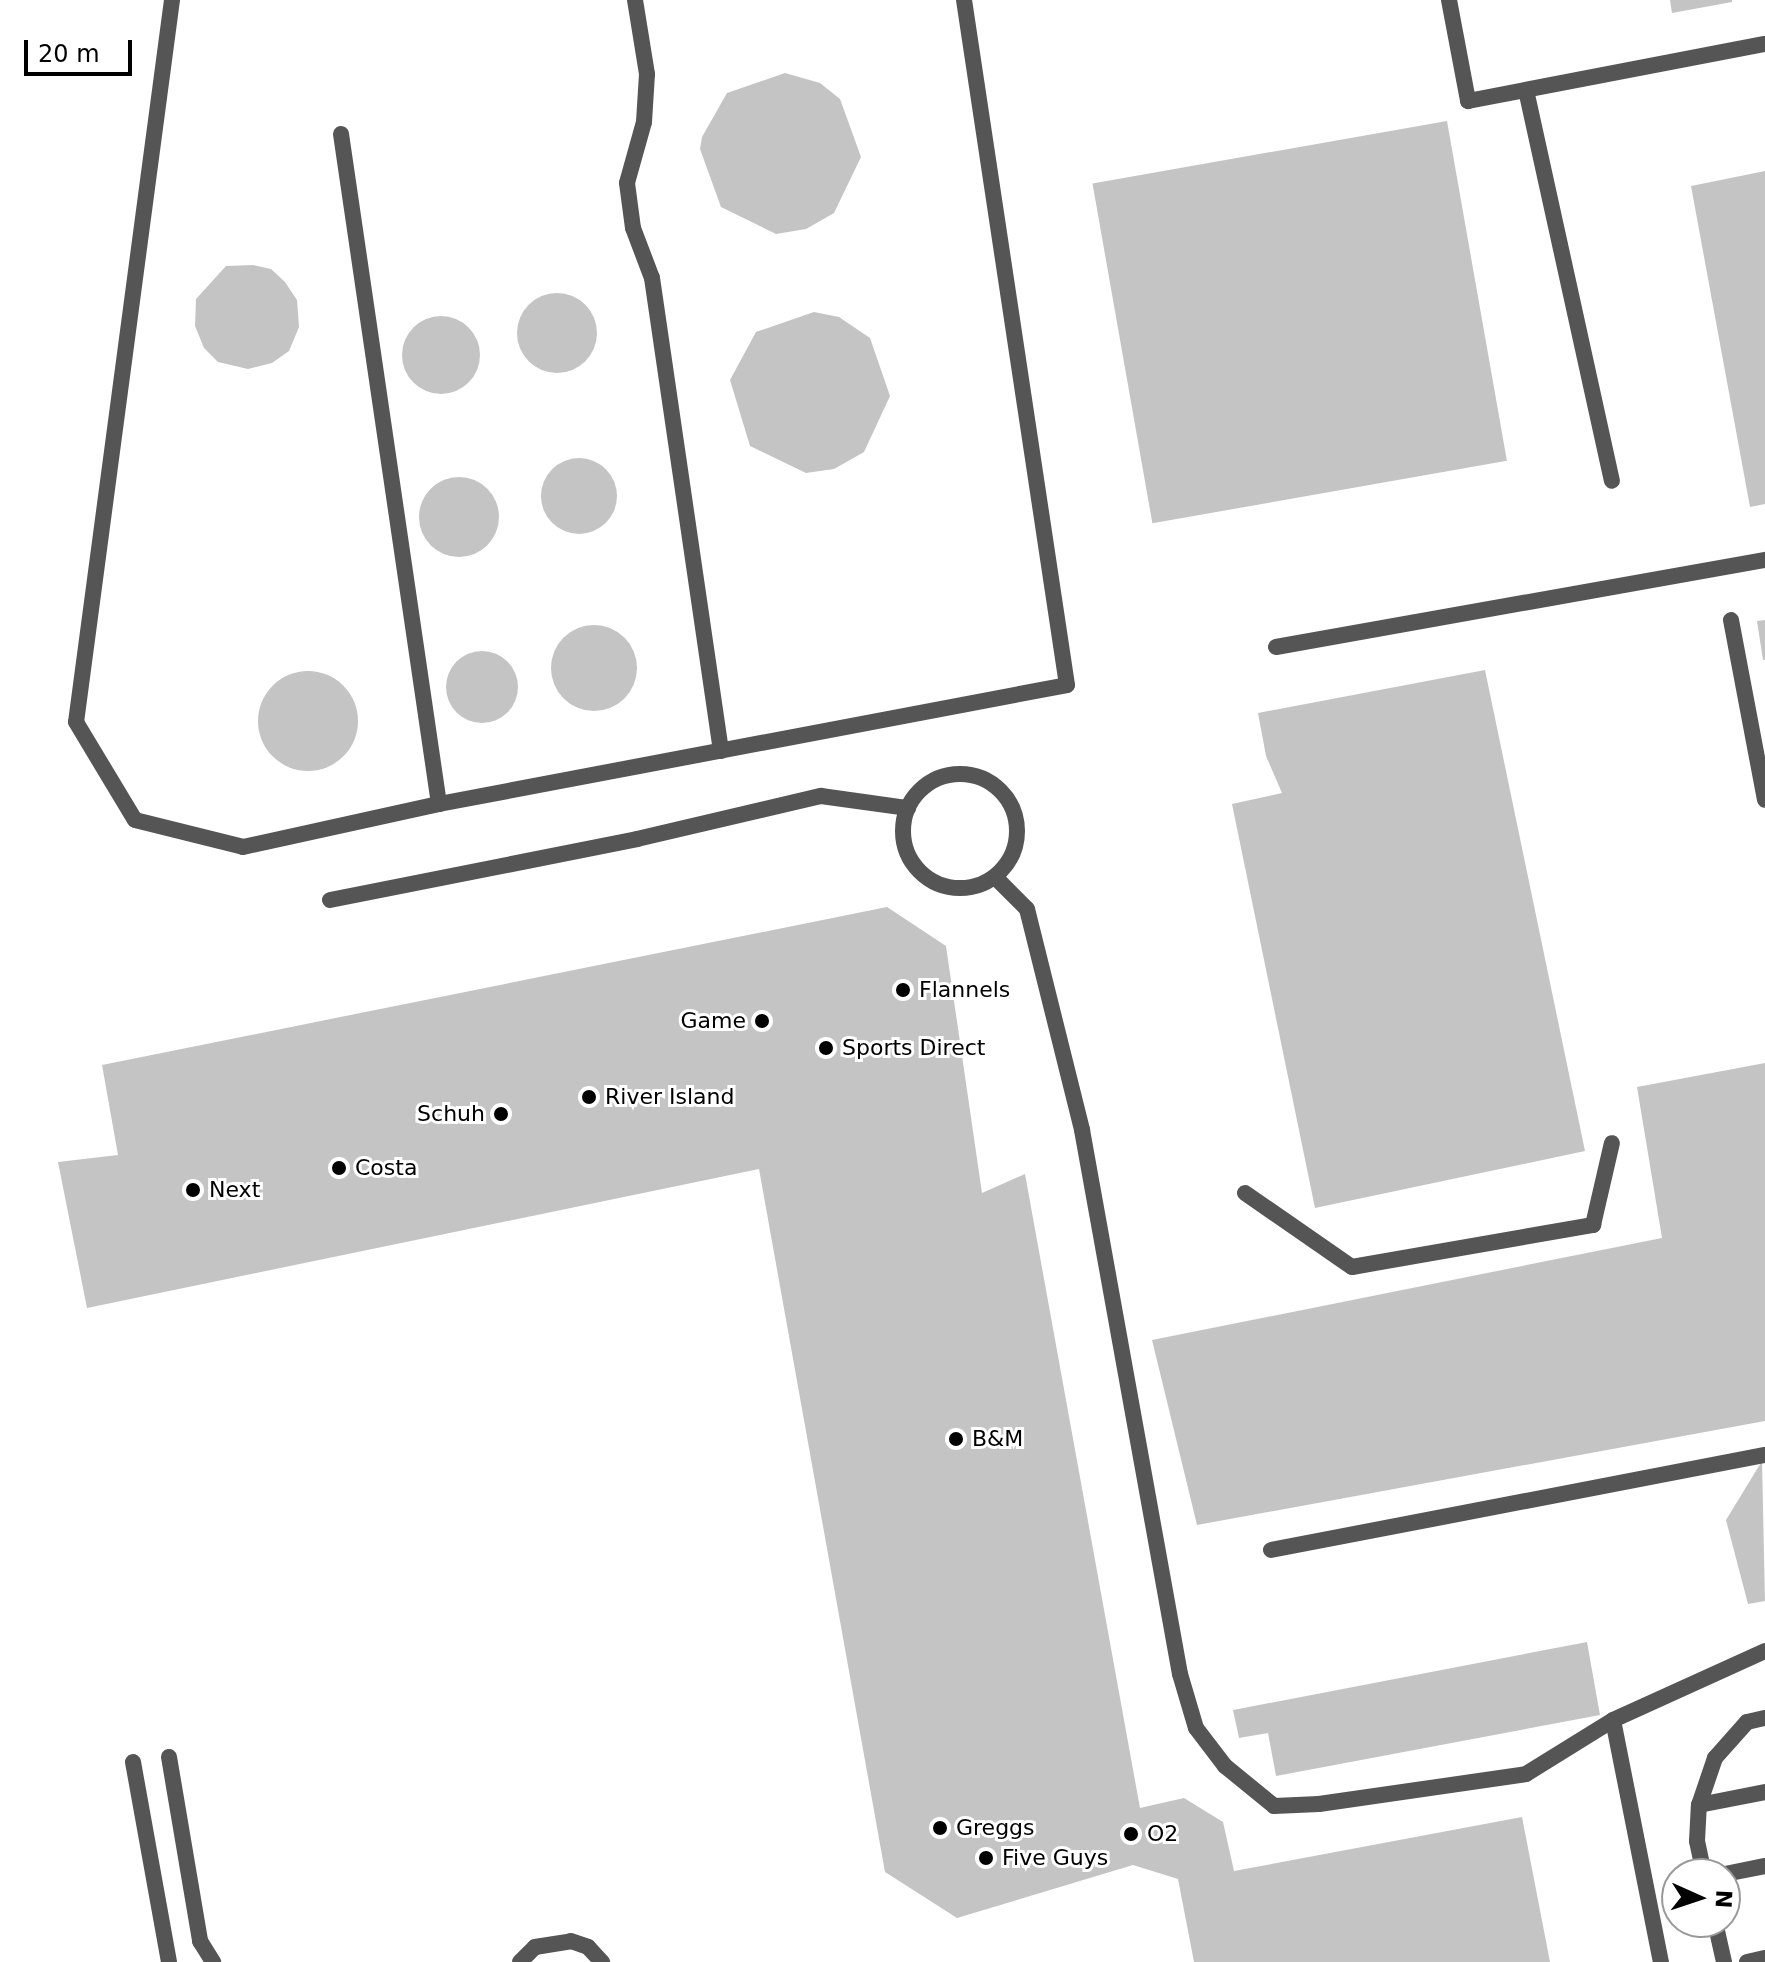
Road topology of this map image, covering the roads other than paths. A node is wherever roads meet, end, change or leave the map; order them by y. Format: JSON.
{"nodes":[{"id":1,"x":172,"y":0,"type":"edge"},
{"id":2,"x":635,"y":0,"type":"edge"},
{"id":3,"x":964,"y":0,"type":"edge"},
{"id":4,"x":1449,"y":0,"type":"edge"},
{"id":5,"x":1765,"y":44,"type":"edge"},
{"id":6,"x":1526,"y":90,"type":"junction"},
{"id":7,"x":341,"y":134,"type":"dead end"},
{"id":8,"x":1612,"y":481,"type":"dead end"},
{"id":9,"x":1765,"y":560,"type":"edge"},
{"id":10,"x":1731,"y":620,"type":"dead end"},
{"id":11,"x":1276,"y":647,"type":"dead end"},
{"id":12,"x":721,"y":751,"type":"junction"},
{"id":13,"x":1765,"y":800,"type":"edge"},
{"id":14,"x":439,"y":804,"type":"junction"},
{"id":15,"x":908,"y":808,"type":"junction"},
{"id":16,"x":995,"y":877,"type":"junction"},
{"id":17,"x":330,"y":900,"type":"dead end"},
{"id":18,"x":1612,"y":1143,"type":"dead end"},
{"id":19,"x":1245,"y":1193,"type":"dead end"},
{"id":20,"x":1765,"y":1455,"type":"edge"},
{"id":21,"x":1271,"y":1550,"type":"dead end"},
{"id":22,"x":1765,"y":1651,"type":"edge"},
{"id":23,"x":1765,"y":1718,"type":"edge"},
{"id":24,"x":1613,"y":1720,"type":"junction"},
{"id":25,"x":169,"y":1757,"type":"dead end"},
{"id":26,"x":133,"y":1762,"type":"dead end"},
{"id":27,"x":1765,"y":1792,"type":"edge"},
{"id":28,"x":1699,"y":1805,"type":"junction"},
{"id":29,"x":1701,"y":1858,"type":"edge"},
{"id":30,"x":1765,"y":1866,"type":"edge"},
{"id":31,"x":1741,"y":1871,"type":"edge"},
{"id":32,"x":1719,"y":1938,"type":"edge"},
{"id":33,"x":1765,"y":1958,"type":"edge"},
{"id":34,"x":169,"y":1962,"type":"edge"},
{"id":35,"x":213,"y":1962,"type":"edge"},
{"id":36,"x":520,"y":1962,"type":"edge"},
{"id":37,"x":602,"y":1962,"type":"edge"},
{"id":38,"x":1661,"y":1962,"type":"edge"},
{"id":39,"x":1724,"y":1962,"type":"edge"},
{"id":40,"x":1747,"y":1962,"type":"edge"}],
"edges":[{"from":1,"to":14,"type":"lane"},
{"from":2,"to":12,"type":"lane"},
{"from":3,"to":12,"type":"lane"},
{"from":4,"to":6,"type":"lane"},
{"from":5,"to":6,"type":"lane"},
{"from":6,"to":8,"type":"lane"},
{"from":7,"to":14,"type":"lane"},
{"from":9,"to":11,"type":"lane"},
{"from":10,"to":13,"type":"lane"},
{"from":12,"to":14,"type":"lane"},
{"from":15,"to":16,"type":"lane"},
{"from":15,"to":16,"type":"lane"},
{"from":15,"to":17,"type":"lane"},
{"from":16,"to":24,"type":"lane"},
{"from":18,"to":19,"type":"lane"},
{"from":20,"to":21,"type":"lane"},
{"from":22,"to":24,"type":"lane"},
{"from":23,"to":28,"type":"lane"},
{"from":24,"to":38,"type":"lane"},
{"from":25,"to":35,"type":"lane"},
{"from":26,"to":34,"type":"lane"},
{"from":27,"to":28,"type":"lane"},
{"from":28,"to":29,"type":"lane"},
{"from":30,"to":31,"type":"lane"},
{"from":32,"to":39,"type":"lane"},
{"from":33,"to":40,"type":"lane"},
{"from":36,"to":37,"type":"lane"}]}
